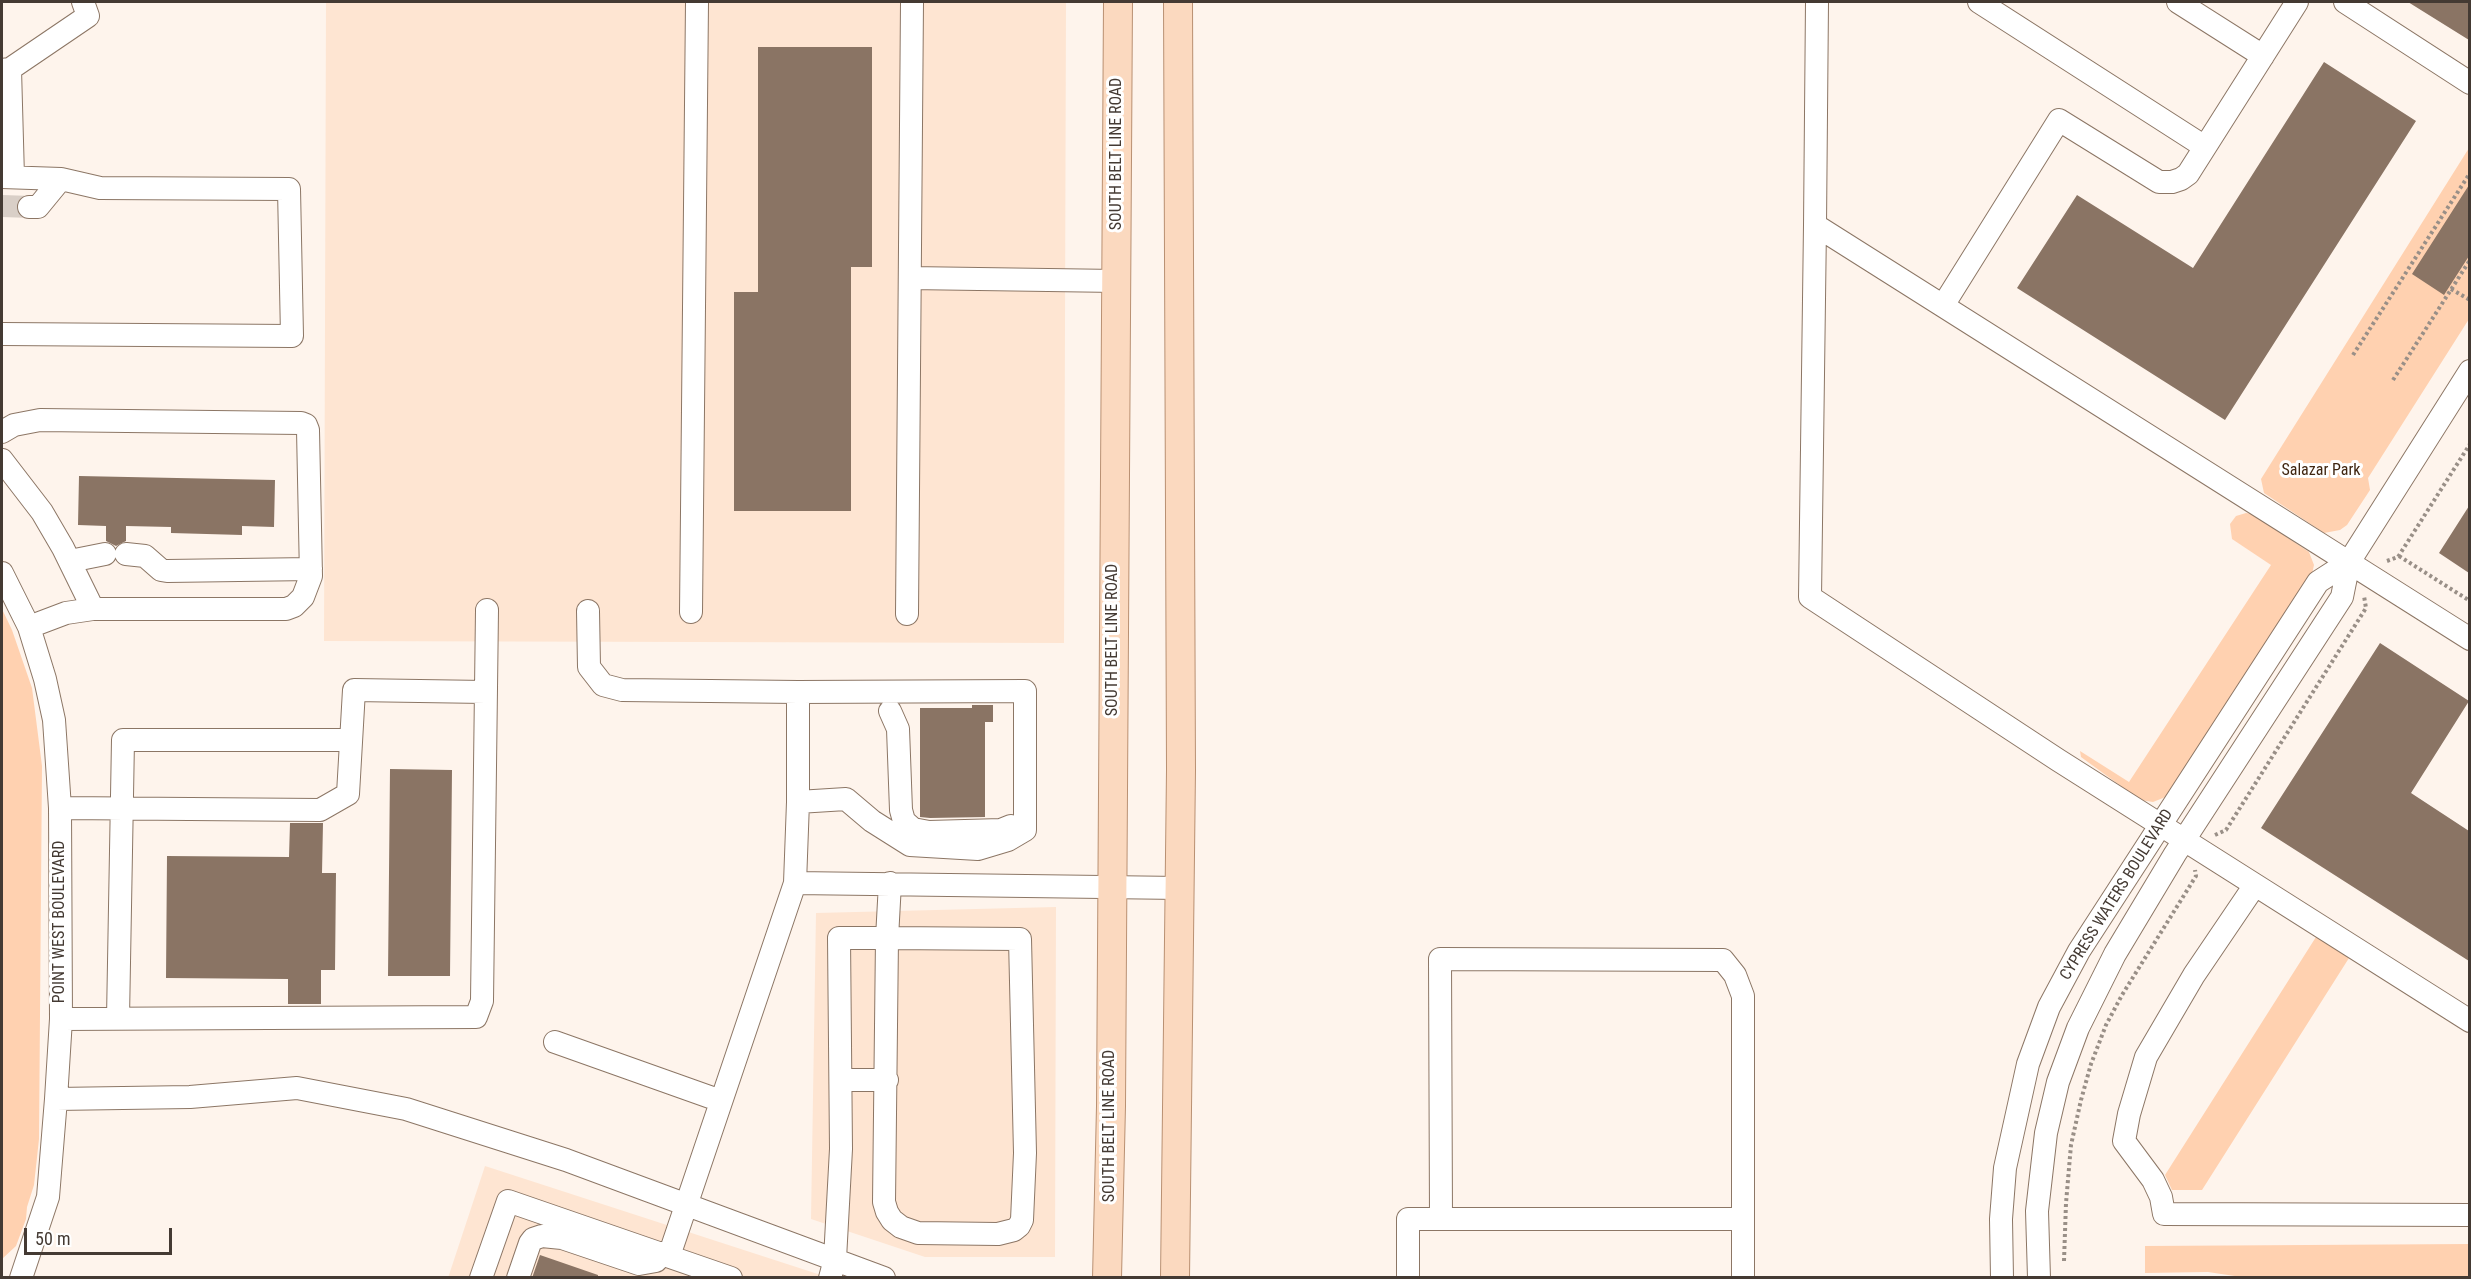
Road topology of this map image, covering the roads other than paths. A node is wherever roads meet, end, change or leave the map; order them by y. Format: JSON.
{"nodes":[{"id":1,"x":83,"y":2,"type":"edge"},
{"id":2,"x":696,"y":2,"type":"edge"},
{"id":3,"x":912,"y":2,"type":"edge"},
{"id":4,"x":1118,"y":2,"type":"edge"},
{"id":5,"x":1178,"y":2,"type":"edge"},
{"id":6,"x":1817,"y":2,"type":"edge"},
{"id":7,"x":1979,"y":2,"type":"edge"},
{"id":8,"x":2178,"y":2,"type":"edge"},
{"id":9,"x":2297,"y":2,"type":"edge"},
{"id":10,"x":2345,"y":2,"type":"edge"},
{"id":11,"x":2263,"y":56,"type":"junction"},
{"id":12,"x":6,"y":69,"type":"edge"},
{"id":13,"x":2469,"y":83,"type":"edge"},
{"id":14,"x":2205,"y":147,"type":"junction"},
{"id":15,"x":7,"y":177,"type":"edge"},
{"id":16,"x":61,"y":179,"type":"junction"},
{"id":17,"x":29,"y":207,"type":"tunnel mouth"},
{"id":18,"x":1815,"y":225,"type":"junction"},
{"id":19,"x":910,"y":278,"type":"junction"},
{"id":20,"x":1117,"y":281,"type":"junction"},
{"id":21,"x":1944,"y":304,"type":"junction"},
{"id":22,"x":2,"y":334,"type":"edge"},
{"id":23,"x":2469,"y":371,"type":"edge"},
{"id":24,"x":2,"y":432,"type":"edge"},
{"id":25,"x":2,"y":460,"type":"edge"},
{"id":26,"x":69,"y":561,"type":"junction"},
{"id":27,"x":2349,"y":562,"type":"junction"},
{"id":28,"x":311,"y":569,"type":"junction"},
{"id":29,"x":2,"y":573,"type":"edge"},
{"id":30,"x":93,"y":609,"type":"junction"},
{"id":31,"x":488,"y":610,"type":"dead end"},
{"id":32,"x":588,"y":611,"type":"dead end"},
{"id":33,"x":691,"y":612,"type":"dead end"},
{"id":34,"x":907,"y":614,"type":"dead end"},
{"id":35,"x":29,"y":627,"type":"junction"},
{"id":36,"x":2469,"y":639,"type":"edge"},
{"id":37,"x":485,"y":692,"type":"junction"},
{"id":38,"x":798,"y":692,"type":"junction"},
{"id":39,"x":890,"y":701,"type":"junction"},
{"id":40,"x":351,"y":740,"type":"junction"},
{"id":41,"x":798,"y":802,"type":"junction"},
{"id":42,"x":60,"y":808,"type":"junction"},
{"id":43,"x":122,"y":810,"type":"junction"},
{"id":44,"x":1025,"y":820,"type":"junction"},
{"id":45,"x":2161,"y":824,"type":"junction"},
{"id":46,"x":891,"y":834,"type":"junction"},
{"id":47,"x":2185,"y":839,"type":"junction"},
{"id":48,"x":795,"y":883,"type":"junction"},
{"id":49,"x":890,"y":883,"type":"junction"},
{"id":50,"x":2255,"y":885,"type":"junction"},
{"id":51,"x":1112,"y":887,"type":"junction"},
{"id":52,"x":1180,"y":888,"type":"junction"},
{"id":53,"x":887,"y":938,"type":"junction"},
{"id":54,"x":118,"y":1018,"type":"junction"},
{"id":55,"x":61,"y":1019,"type":"junction"},
{"id":56,"x":2469,"y":1021,"type":"edge"},
{"id":57,"x":555,"y":1042,"type":"dead end"},
{"id":58,"x":841,"y":1080,"type":"junction"},
{"id":59,"x":887,"y":1080,"type":"junction"},
{"id":60,"x":56,"y":1099,"type":"junction"},
{"id":61,"x":721,"y":1101,"type":"junction"},
{"id":62,"x":686,"y":1205,"type":"junction"},
{"id":63,"x":2469,"y":1215,"type":"edge"},
{"id":64,"x":1441,"y":1219,"type":"junction"},
{"id":65,"x":1743,"y":1219,"type":"junction"},
{"id":66,"x":665,"y":1255,"type":"junction"},
{"id":67,"x":832,"y":1268,"type":"edge"},
{"id":68,"x":21,"y":1278,"type":"edge"},
{"id":69,"x":482,"y":1278,"type":"edge"},
{"id":70,"x":518,"y":1278,"type":"edge"},
{"id":71,"x":731,"y":1278,"type":"edge"},
{"id":72,"x":884,"y":1278,"type":"edge"},
{"id":73,"x":1107,"y":1278,"type":"edge"},
{"id":74,"x":1175,"y":1278,"type":"edge"},
{"id":75,"x":1408,"y":1278,"type":"edge"},
{"id":76,"x":1743,"y":1278,"type":"edge"},
{"id":77,"x":2002,"y":1278,"type":"edge"},
{"id":78,"x":2039,"y":1278,"type":"edge"}],
"edges":[{"from":1,"to":12,"type":"street"},
{"from":2,"to":33,"type":"street"},
{"from":3,"to":19,"type":"street"},
{"from":4,"to":20,"type":"main road","name":"SOUTH BELT LINE ROAD"},
{"from":5,"to":52,"type":"main road"},
{"from":6,"to":18,"type":"street"},
{"from":7,"to":14,"type":"street"},
{"from":8,"to":11,"type":"street"},
{"from":9,"to":11,"type":"street"},
{"from":10,"to":13,"type":"street"},
{"from":11,"to":14,"type":"street"},
{"from":12,"to":15,"type":"street"},
{"from":14,"to":21,"type":"street"},
{"from":15,"to":16,"type":"street"},
{"from":16,"to":17,"type":"street"},
{"from":16,"to":22,"type":"street"},
{"from":18,"to":21,"type":"street"},
{"from":18,"to":45,"type":"street"},
{"from":19,"to":20,"type":"street"},
{"from":19,"to":34,"type":"street"},
{"from":20,"to":51,"type":"main road","name":"SOUTH BELT LINE ROAD"},
{"from":21,"to":27,"type":"street"},
{"from":23,"to":27,"type":"street","name":"CYPRESS WATERS BOULEVARD"},
{"from":24,"to":28,"type":"street"},
{"from":25,"to":26,"type":"street"},
{"from":26,"to":28,"type":"street"},
{"from":26,"to":30,"type":"street"},
{"from":27,"to":36,"type":"street"},
{"from":27,"to":45,"type":"street","name":"CYPRESS WATERS BOULEVARD"},
{"from":27,"to":47,"type":"street","name":"CYPRESS WATERS BOULEVARD"},
{"from":28,"to":30,"type":"street"},
{"from":29,"to":35,"type":"street","name":"POINT WEST BOULEVARD"},
{"from":30,"to":35,"type":"street"},
{"from":31,"to":37,"type":"street"},
{"from":32,"to":38,"type":"street"},
{"from":35,"to":42,"type":"street","name":"POINT WEST BOULEVARD"},
{"from":37,"to":40,"type":"street"},
{"from":37,"to":54,"type":"street"},
{"from":38,"to":39,"type":"street"},
{"from":38,"to":41,"type":"street"},
{"from":39,"to":44,"type":"street"},
{"from":39,"to":44,"type":"street"},
{"from":39,"to":46,"type":"street"},
{"from":40,"to":43,"type":"street"},
{"from":40,"to":43,"type":"street"},
{"from":41,"to":46,"type":"street"},
{"from":41,"to":48,"type":"street"},
{"from":42,"to":43,"type":"street"},
{"from":42,"to":55,"type":"street","name":"POINT WEST BOULEVARD"},
{"from":43,"to":54,"type":"street"},
{"from":44,"to":46,"type":"street"},
{"from":45,"to":47,"type":"street"},
{"from":45,"to":77,"type":"street","name":"CYPRESS WATERS BOULEVARD"},
{"from":47,"to":50,"type":"street"},
{"from":47,"to":78,"type":"street","name":"CYPRESS WATERS BOULEVARD"},
{"from":48,"to":49,"type":"street"},
{"from":48,"to":61,"type":"street"},
{"from":49,"to":51,"type":"street"},
{"from":49,"to":53,"type":"street"},
{"from":50,"to":56,"type":"street"},
{"from":50,"to":63,"type":"street"},
{"from":51,"to":52,"type":"street"},
{"from":51,"to":73,"type":"main road","name":"SOUTH BELT LINE ROAD"},
{"from":52,"to":74,"type":"main road"},
{"from":53,"to":58,"type":"street"},
{"from":53,"to":59,"type":"street"},
{"from":53,"to":59,"type":"street"},
{"from":54,"to":55,"type":"street"},
{"from":55,"to":60,"type":"street","name":"POINT WEST BOULEVARD"},
{"from":57,"to":61,"type":"street"},
{"from":58,"to":59,"type":"street"},
{"from":58,"to":67,"type":"street"},
{"from":60,"to":62,"type":"street"},
{"from":60,"to":68,"type":"street","name":"POINT WEST BOULEVARD"},
{"from":61,"to":62,"type":"street"},
{"from":62,"to":66,"type":"street"},
{"from":62,"to":67,"type":"street"},
{"from":64,"to":65,"type":"street"},
{"from":64,"to":65,"type":"street"},
{"from":64,"to":75,"type":"street"},
{"from":65,"to":76,"type":"street"},
{"from":66,"to":69,"type":"street"},
{"from":66,"to":70,"type":"street"},
{"from":66,"to":71,"type":"street"},
{"from":67,"to":72,"type":"street"}]}
